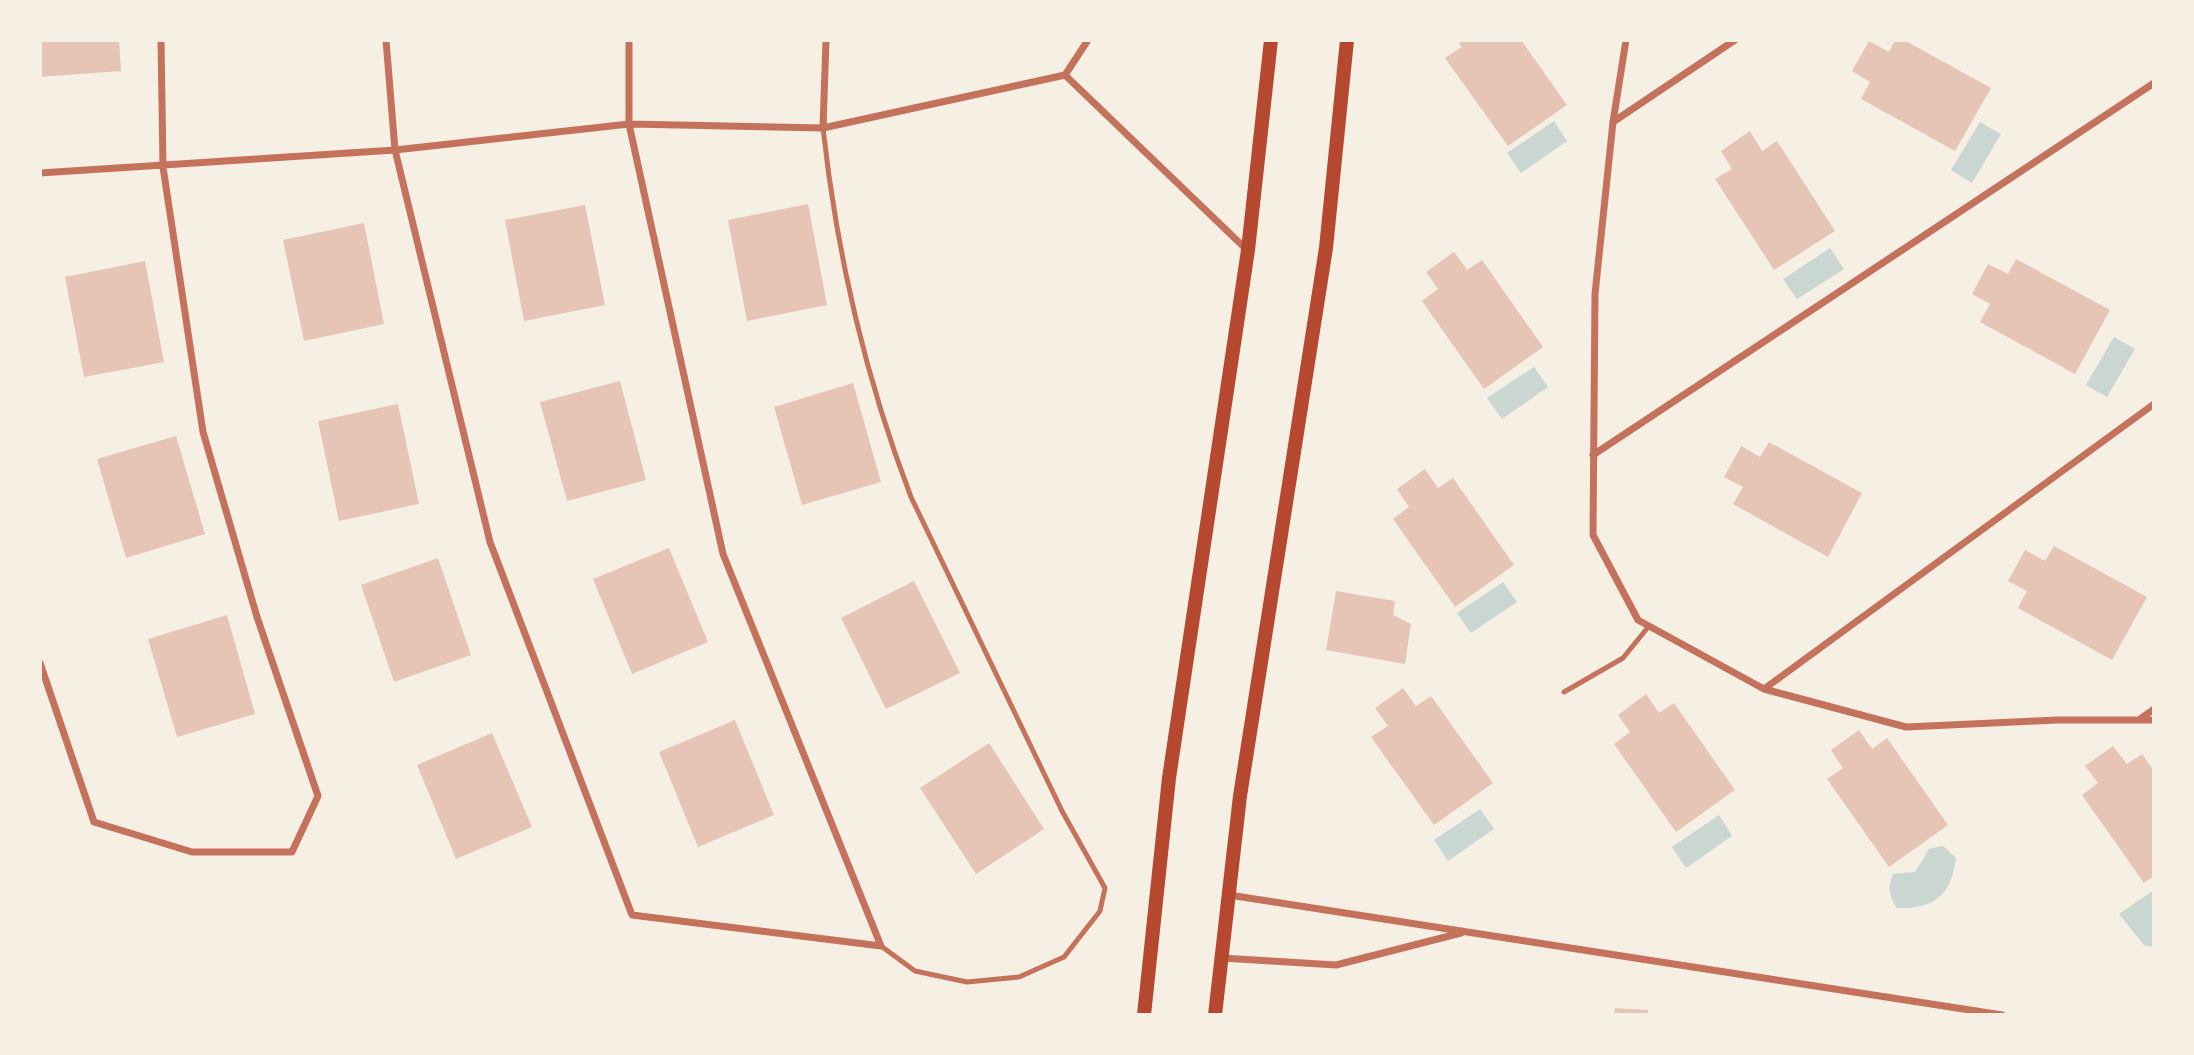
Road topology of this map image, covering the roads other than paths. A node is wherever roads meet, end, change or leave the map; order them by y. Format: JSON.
{"nodes":[{"id":1,"x":162,"y":40,"type":"edge"},
{"id":2,"x":386,"y":40,"type":"edge"},
{"id":3,"x":629,"y":40,"type":"edge"},
{"id":4,"x":826,"y":40,"type":"edge"},
{"id":5,"x":1088,"y":40,"type":"edge"},
{"id":6,"x":1271,"y":40,"type":"edge"},
{"id":7,"x":1347,"y":40,"type":"edge"},
{"id":8,"x":1626,"y":40,"type":"edge"},
{"id":9,"x":1735,"y":40,"type":"edge"},
{"id":10,"x":1065,"y":75,"type":"junction"},
{"id":11,"x":2154,"y":82,"type":"edge"},
{"id":12,"x":1613,"y":122,"type":"junction"},
{"id":13,"x":629,"y":124,"type":"junction"},
{"id":14,"x":823,"y":128,"type":"junction"},
{"id":15,"x":395,"y":150,"type":"junction"},
{"id":16,"x":163,"y":167,"type":"junction"},
{"id":17,"x":40,"y":173,"type":"edge"},
{"id":18,"x":1248,"y":250,"type":"junction"},
{"id":19,"x":2154,"y":404,"type":"edge"},
{"id":20,"x":1593,"y":455,"type":"junction"},
{"id":21,"x":1649,"y":626,"type":"junction"},
{"id":22,"x":40,"y":663,"type":"edge"},
{"id":23,"x":1764,"y":689,"type":"junction"},
{"id":24,"x":1564,"y":692,"type":"dead end"},
{"id":25,"x":2154,"y":709,"type":"edge"},
{"id":26,"x":2138,"y":720,"type":"junction"},
{"id":27,"x":2154,"y":720,"type":"edge"},
{"id":28,"x":1228,"y":895,"type":"junction"},
{"id":29,"x":1465,"y":933,"type":"junction"},
{"id":30,"x":881,"y":946,"type":"junction"},
{"id":31,"x":1221,"y":958,"type":"junction"},
{"id":32,"x":1144,"y":1015,"type":"edge"},
{"id":33,"x":1215,"y":1015,"type":"edge"},
{"id":34,"x":2002,"y":1015,"type":"edge"}],
"edges":[{"from":1,"to":16,"type":"street"},
{"from":2,"to":15,"type":"street"},
{"from":3,"to":13,"type":"street"},
{"from":4,"to":14,"type":"street"},
{"from":5,"to":10,"type":"street"},
{"from":6,"to":18,"type":"main road"},
{"from":7,"to":28,"type":"main road"},
{"from":8,"to":12,"type":"street"},
{"from":9,"to":12,"type":"street"},
{"from":10,"to":14,"type":"street"},
{"from":10,"to":18,"type":"street"},
{"from":11,"to":20,"type":"street"},
{"from":12,"to":20,"type":"street"},
{"from":13,"to":14,"type":"street"},
{"from":13,"to":15,"type":"street"},
{"from":13,"to":30,"type":"street"},
{"from":14,"to":30,"type":"lane"},
{"from":15,"to":16,"type":"street"},
{"from":15,"to":30,"type":"street"},
{"from":16,"to":17,"type":"street"},
{"from":16,"to":22,"type":"street"},
{"from":18,"to":32,"type":"main road"},
{"from":19,"to":23,"type":"street"},
{"from":20,"to":21,"type":"street"},
{"from":21,"to":23,"type":"street"},
{"from":21,"to":24,"type":"lane"},
{"from":23,"to":26,"type":"street"},
{"from":25,"to":26,"type":"street"},
{"from":26,"to":27,"type":"street"},
{"from":28,"to":29,"type":"street"},
{"from":28,"to":31,"type":"main road"},
{"from":29,"to":31,"type":"street"},
{"from":29,"to":34,"type":"street"},
{"from":31,"to":33,"type":"main road"}]}
